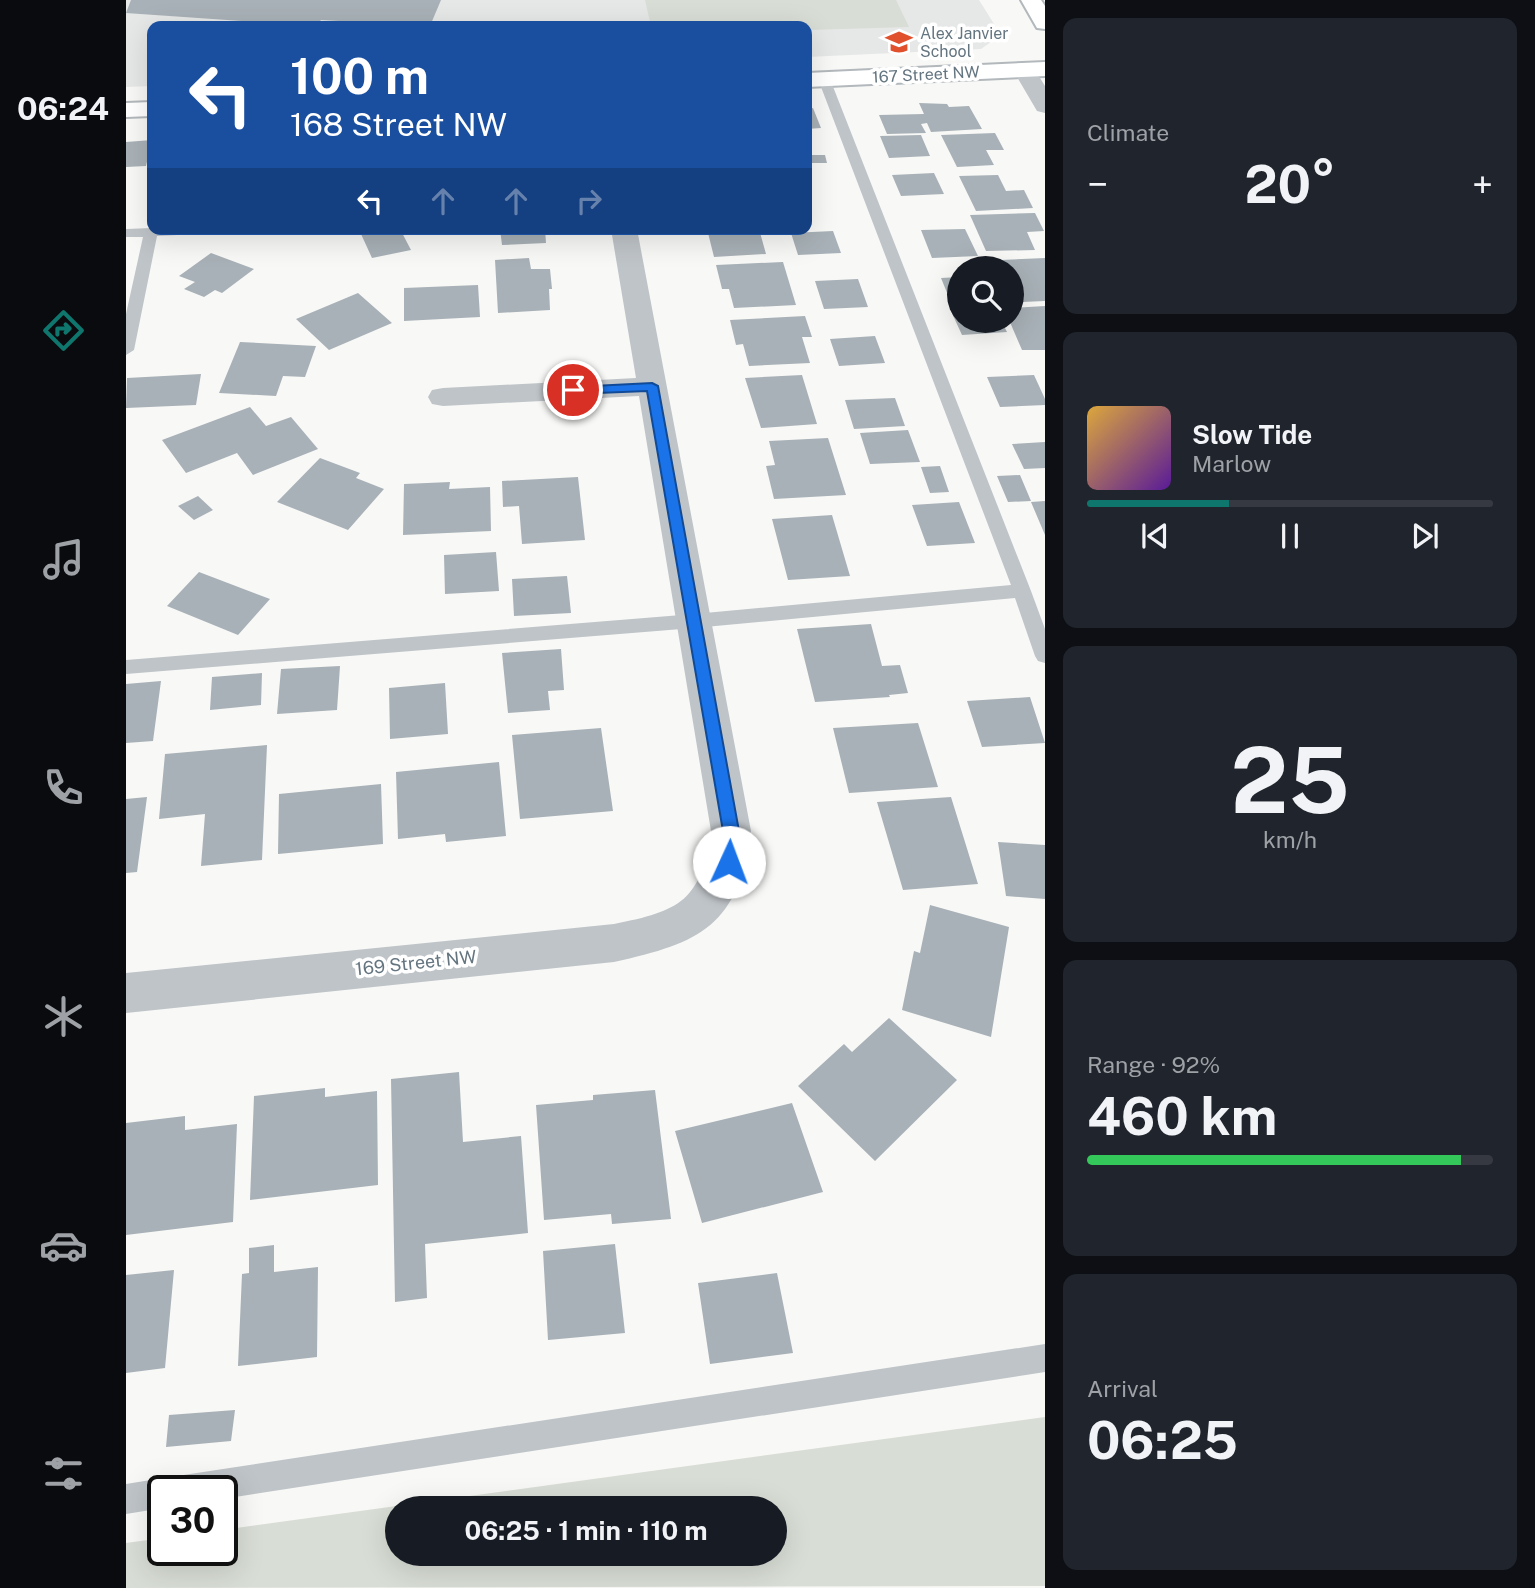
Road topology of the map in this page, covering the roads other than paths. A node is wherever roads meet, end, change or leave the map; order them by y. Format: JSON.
{"nodes":[{"id":1,"x":1031,"y":0,"type":"edge"},
{"id":2,"x":1045,"y":23,"type":"edge"},
{"id":3,"x":1034,"y":69,"type":"edge"},
{"id":4,"x":815,"y":79,"type":"edge"},
{"id":5,"x":1045,"y":106,"type":"edge"},
{"id":6,"x":147,"y":109,"type":"edge"},
{"id":7,"x":126,"y":110,"type":"edge"},
{"id":8,"x":147,"y":232,"type":"edge"},
{"id":9,"x":126,"y":233,"type":"edge"},
{"id":10,"x":150,"y":235,"type":"edge"},
{"id":11,"x":625,"y":235,"type":"edge"},
{"id":12,"x":126,"y":350,"type":"edge"},
{"id":13,"x":652,"y":386,"type":"junction"},
{"id":14,"x":443,"y":397,"type":"dead end"},
{"id":15,"x":1023,"y":591,"type":"junction"},
{"id":16,"x":694,"y":621,"type":"junction"},
{"id":17,"x":1045,"y":656,"type":"edge"},
{"id":18,"x":126,"y":667,"type":"edge"},
{"id":19,"x":126,"y":993,"type":"edge"},
{"id":20,"x":1045,"y":1358,"type":"edge"},
{"id":21,"x":238,"y":1482,"type":"edge"},
{"id":22,"x":147,"y":1496,"type":"edge"},
{"id":23,"x":126,"y":1499,"type":"edge"}],
"edges":[{"from":1,"to":2,"type":"street"},
{"from":3,"to":4,"type":"street","name":"167 Street NW"},
{"from":3,"to":5,"type":"street"},
{"from":4,"to":15,"type":"lane"},
{"from":6,"to":7,"type":"street"},
{"from":8,"to":9,"type":"lane"},
{"from":10,"to":12,"type":"lane"},
{"from":11,"to":13,"type":"street"},
{"from":13,"to":14,"type":"street"},
{"from":13,"to":16,"type":"street"},
{"from":15,"to":16,"type":"lane"},
{"from":15,"to":17,"type":"lane"},
{"from":16,"to":18,"type":"lane"},
{"from":16,"to":19,"type":"street","name":"169 Street NW"},
{"from":20,"to":21,"type":"lane"},
{"from":22,"to":23,"type":"lane"}]}
